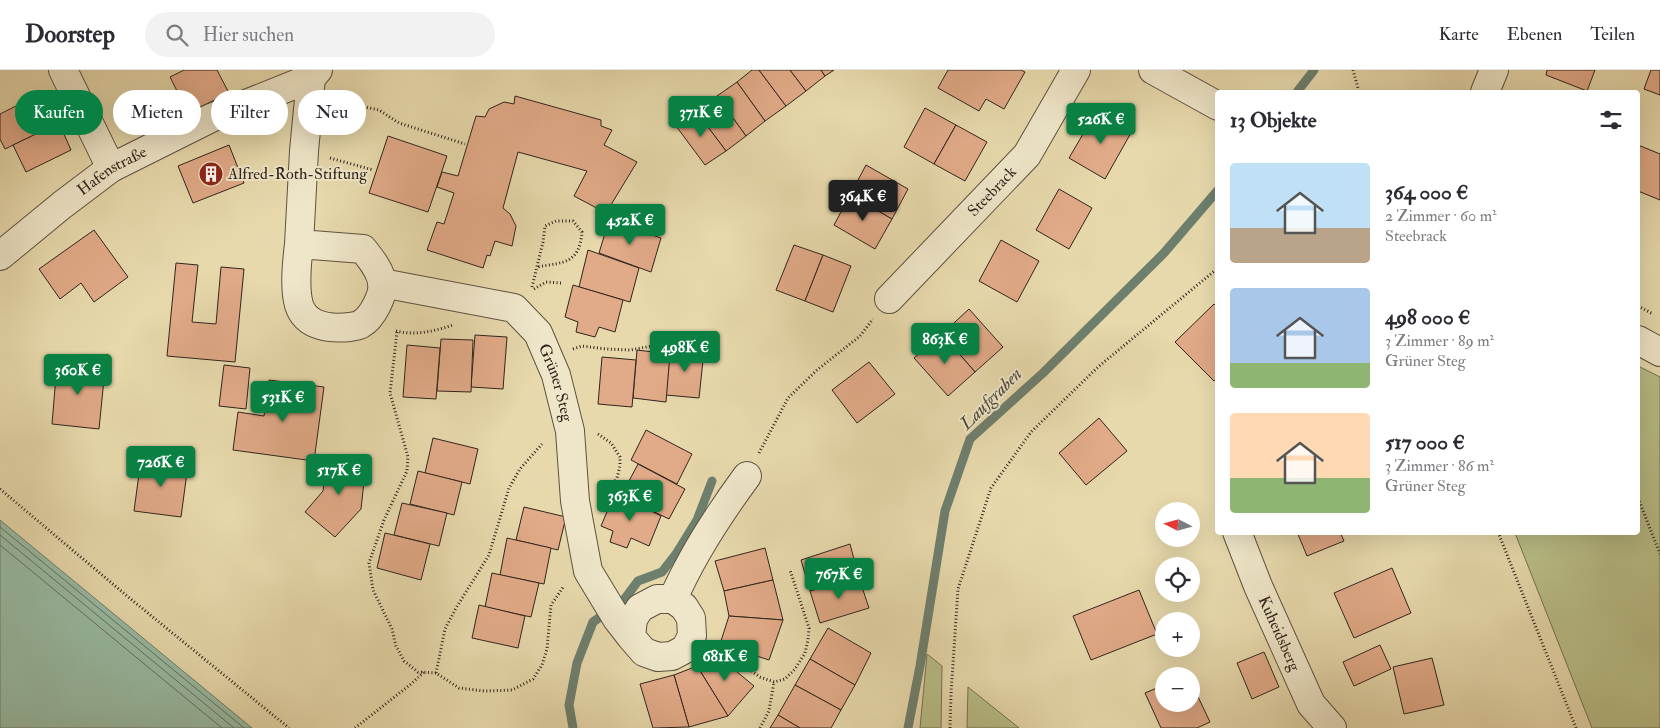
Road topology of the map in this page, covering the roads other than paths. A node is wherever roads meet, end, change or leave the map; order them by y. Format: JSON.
{"nodes":[{"id":1,"x":63,"y":70,"type":"edge"},
{"id":2,"x":1076,"y":70,"type":"edge"},
{"id":3,"x":1153,"y":70,"type":"edge"},
{"id":4,"x":1494,"y":70,"type":"edge"},
{"id":5,"x":313,"y":82,"type":"edge"},
{"id":6,"x":1487,"y":90,"type":"edge"},
{"id":7,"x":1215,"y":104,"type":"edge"},
{"id":8,"x":112,"y":168,"type":"junction"},
{"id":9,"x":299,"y":244,"type":"junction"},
{"id":10,"x":0,"y":256,"type":"edge"},
{"id":11,"x":382,"y":283,"type":"junction"},
{"id":12,"x":889,"y":299,"type":"road end"},
{"id":13,"x":1640,"y":341,"type":"edge"},
{"id":14,"x":1660,"y":352,"type":"edge"},
{"id":15,"x":747,"y":476,"type":"road end"},
{"id":16,"x":1238,"y":535,"type":"edge"},
{"id":17,"x":672,"y":599,"type":"junction"},
{"id":18,"x":617,"y":618,"type":"junction"},
{"id":19,"x":1332,"y":728,"type":"edge"}],
"edges":[{"from":1,"to":8,"type":"street"},
{"from":2,"to":12,"type":"street","name":"Steebrack"},
{"from":3,"to":7,"type":"street"},
{"from":4,"to":6,"type":"street"},
{"from":5,"to":8,"type":"street","name":"Hafenstraße"},
{"from":5,"to":9,"type":"street"},
{"from":8,"to":10,"type":"street","name":"Hafenstraße"},
{"from":9,"to":11,"type":"street"},
{"from":9,"to":11,"type":"street"},
{"from":11,"to":18,"type":"street","name":"Grüner Steg"},
{"from":13,"to":14,"type":"street"},
{"from":15,"to":17,"type":"street"},
{"from":16,"to":19,"type":"street","name":"Kuheidsberg"},
{"from":17,"to":18,"type":"street"},
{"from":17,"to":18,"type":"street","name":"Grüner Steg"}]}
